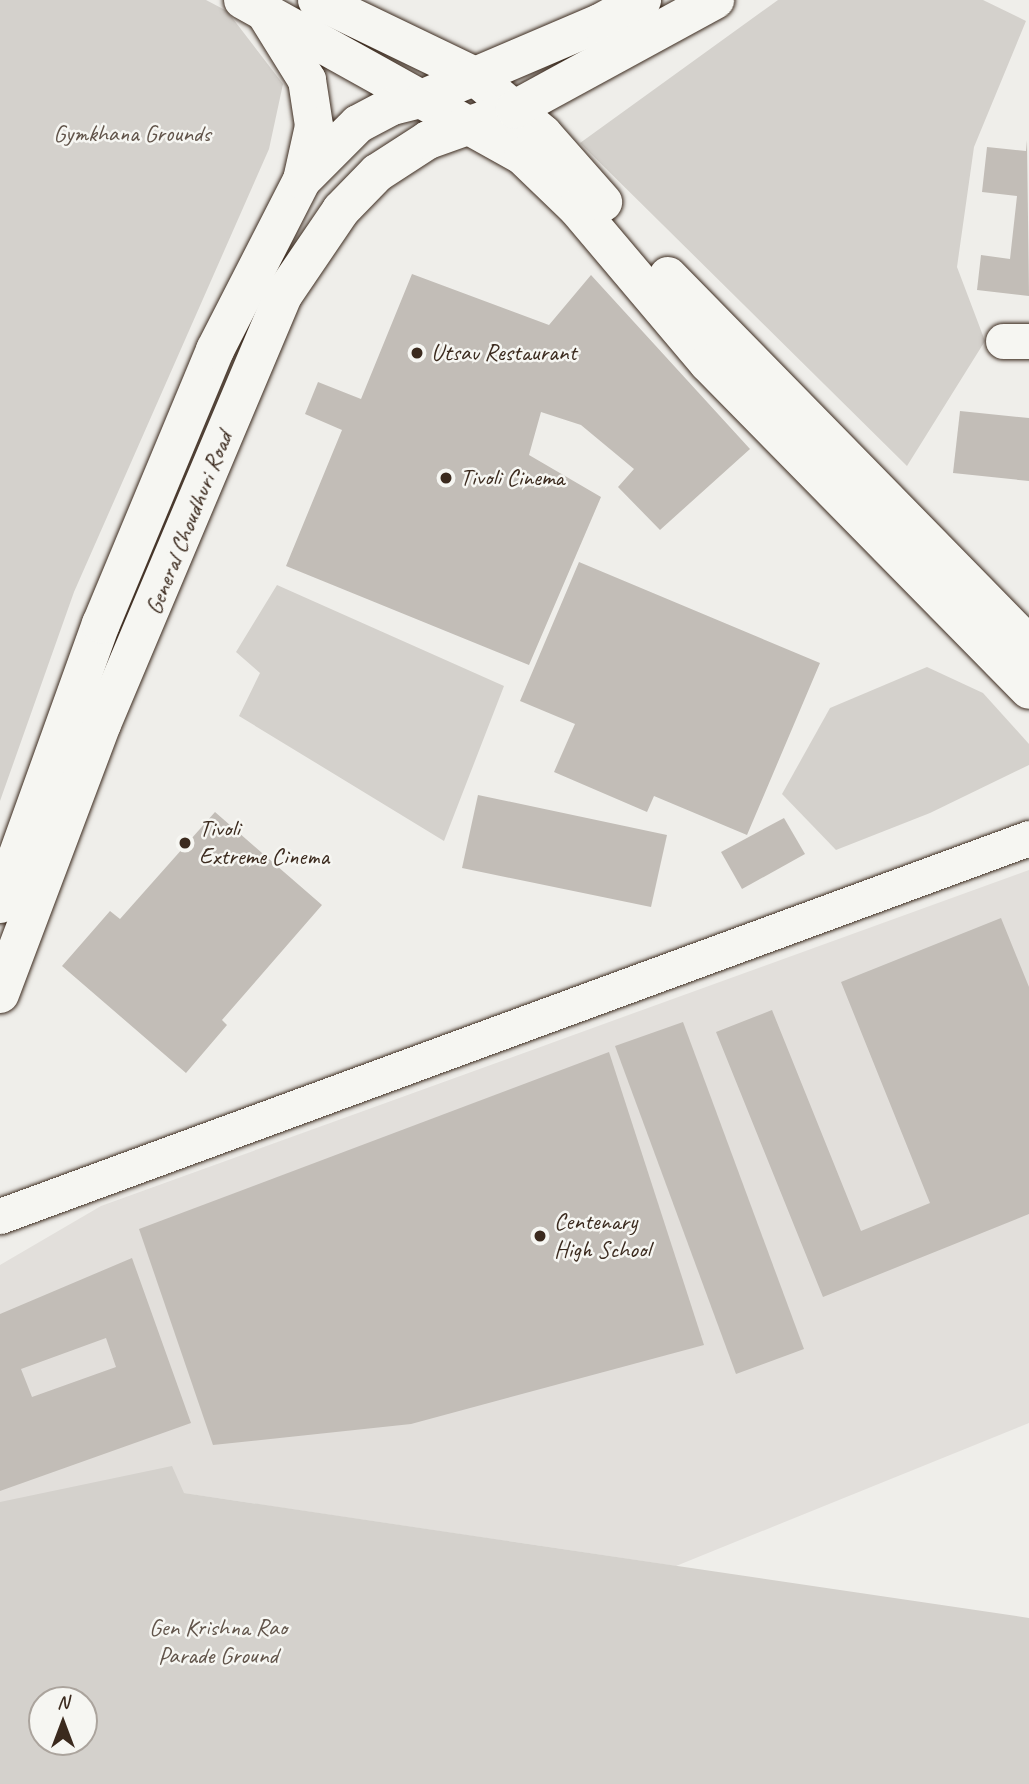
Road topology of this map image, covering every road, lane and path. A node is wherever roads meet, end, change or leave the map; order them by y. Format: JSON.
{"nodes":[{"id":1,"x":317,"y":0,"type":"edge"},
{"id":2,"x":642,"y":0,"type":"edge"},
{"id":3,"x":715,"y":0,"type":"edge"},
{"id":4,"x":253,"y":5,"type":"edge"},
{"id":5,"x":353,"y":38,"type":"junction"},
{"id":6,"x":473,"y":75,"type":"junction"},
{"id":7,"x":565,"y":81,"type":"junction"},
{"id":8,"x":424,"y":98,"type":"junction"},
{"id":9,"x":515,"y":108,"type":"junction"},
{"id":10,"x":470,"y":124,"type":"junction"},
{"id":11,"x":563,"y":155,"type":"junction"},
{"id":12,"x":302,"y":180,"type":"junction"},
{"id":13,"x":1029,"y":645,"type":"edge"},
{"id":14,"x":1029,"y":690,"type":"edge"},
{"id":15,"x":1029,"y":838,"type":"edge"},
{"id":16,"x":0,"y":904,"type":"edge"},
{"id":17,"x":0,"y":994,"type":"edge"},
{"id":18,"x":0,"y":1216,"type":"edge"}],
"edges":[{"from":1,"to":5,"type":"main road"},
{"from":2,"to":6,"type":"main road"},
{"from":3,"to":7,"type":"main road","name":"General Choudhuri Road"},
{"from":4,"to":5,"type":"main road"},
{"from":4,"to":12,"type":"main road"},
{"from":5,"to":6,"type":"main road"},
{"from":5,"to":8,"type":"main road"},
{"from":6,"to":8,"type":"main road","name":"General Choudhuri Road"},
{"from":6,"to":9,"type":"main road"},
{"from":7,"to":9,"type":"main road","name":"General Choudhuri Road"},
{"from":7,"to":11,"type":"main road"},
{"from":8,"to":10,"type":"main road"},
{"from":8,"to":12,"type":"main road","name":"General Choudhuri Road"},
{"from":9,"to":10,"type":"main road","name":"General Choudhuri Road"},
{"from":9,"to":11,"type":"main road"},
{"from":10,"to":14,"type":"main road"},
{"from":10,"to":17,"type":"main road","name":"General Choudhuri Road"},
{"from":11,"to":13,"type":"main road"},
{"from":12,"to":16,"type":"main road","name":"General Choudhuri Road"},
{"from":15,"to":18,"type":"street"}]}
